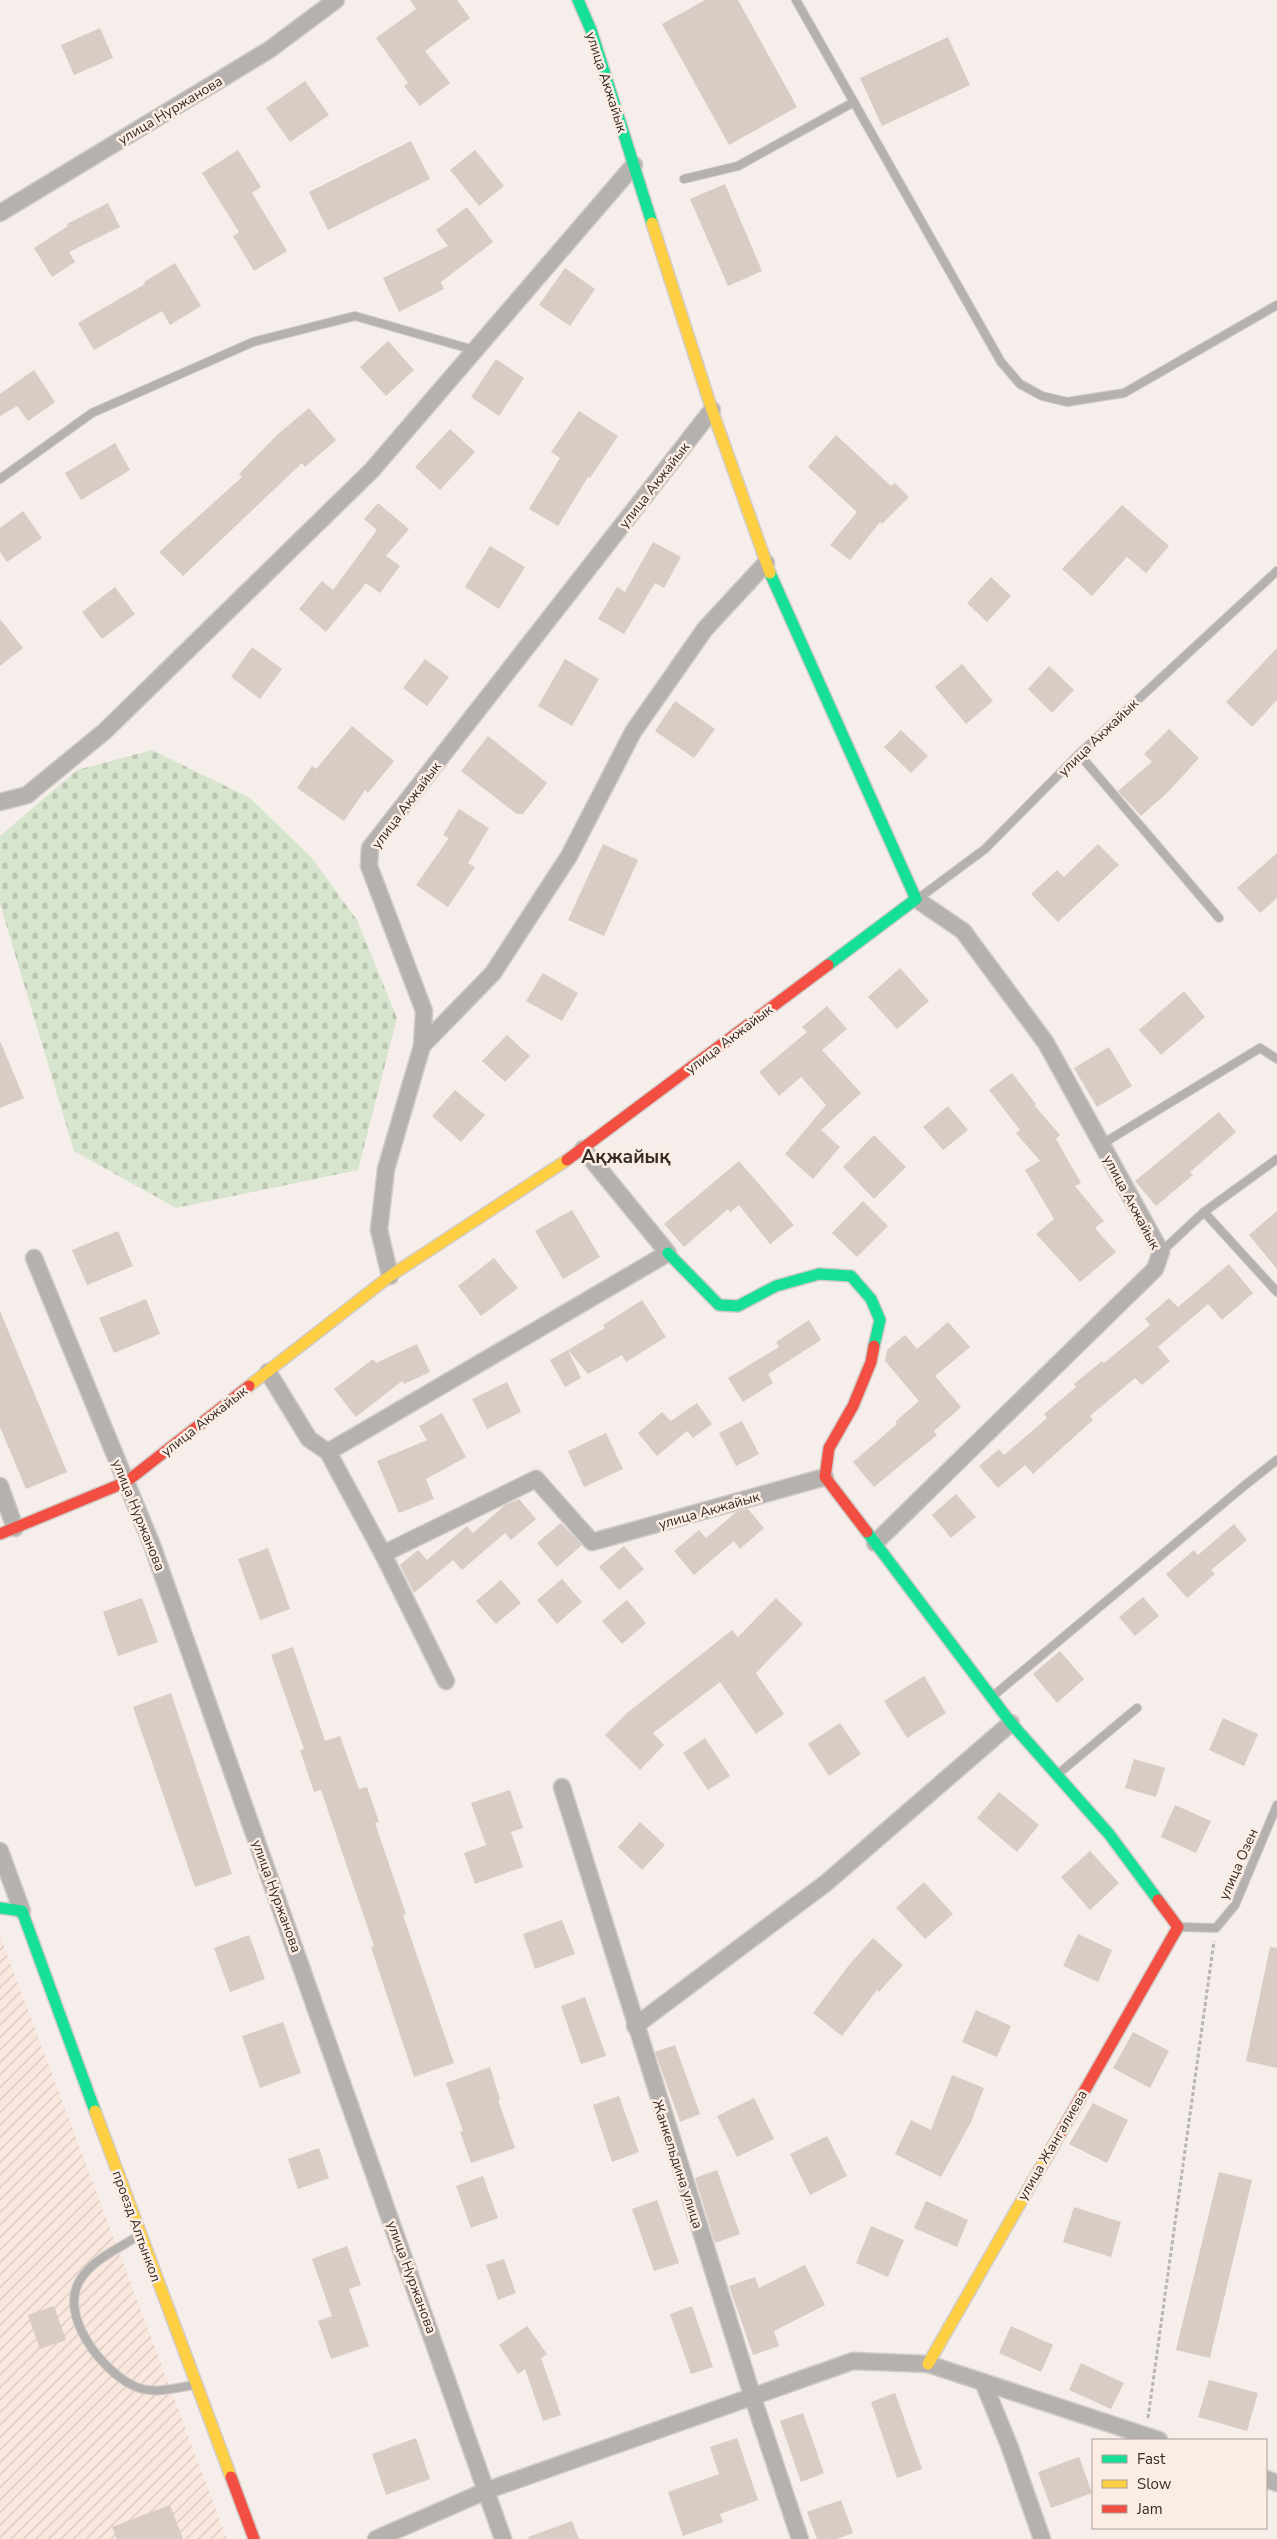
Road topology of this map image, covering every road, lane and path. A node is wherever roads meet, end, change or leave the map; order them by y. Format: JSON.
{"nodes":[{"id":1,"x":336,"y":0,"type":"edge"},
{"id":2,"x":578,"y":0,"type":"edge"},
{"id":3,"x":796,"y":0,"type":"edge"},
{"id":4,"x":854,"y":102,"type":"junction"},
{"id":5,"x":634,"y":165,"type":"junction"},
{"id":6,"x":684,"y":179,"type":"dead end"},
{"id":7,"x":0,"y":213,"type":"edge"},
{"id":8,"x":1277,"y":306,"type":"edge"},
{"id":9,"x":474,"y":350,"type":"junction"},
{"id":10,"x":712,"y":410,"type":"junction"},
{"id":11,"x":0,"y":479,"type":"edge"},
{"id":12,"x":766,"y":563,"type":"junction"},
{"id":13,"x":1277,"y":571,"type":"edge"},
{"id":14,"x":1079,"y":754,"type":"junction"},
{"id":15,"x":0,"y":802,"type":"edge"},
{"id":16,"x":916,"y":899,"type":"junction"},
{"id":17,"x":1219,"y":918,"type":"dead end"},
{"id":18,"x":422,"y":1046,"type":"junction"},
{"id":19,"x":1277,"y":1059,"type":"edge"},
{"id":20,"x":1102,"y":1144,"type":"junction"},
{"id":21,"x":583,"y":1149,"type":"junction"},
{"id":22,"x":1277,"y":1159,"type":"edge"},
{"id":23,"x":1204,"y":1212,"type":"junction"},
{"id":24,"x":1161,"y":1252,"type":"junction"},
{"id":25,"x":668,"y":1253,"type":"junction"},
{"id":26,"x":34,"y":1258,"type":"dead end"},
{"id":27,"x":390,"y":1276,"type":"junction"},
{"id":28,"x":1277,"y":1292,"type":"edge"},
{"id":29,"x":268,"y":1372,"type":"junction"},
{"id":30,"x":328,"y":1452,"type":"junction"},
{"id":31,"x":1277,"y":1460,"type":"edge"},
{"id":32,"x":825,"y":1477,"type":"junction"},
{"id":33,"x":126,"y":1482,"type":"junction"},
{"id":34,"x":0,"y":1486,"type":"edge"},
{"id":35,"x":7,"y":1531,"type":"edge"},
{"id":36,"x":875,"y":1542,"type":"junction"},
{"id":37,"x":383,"y":1554,"type":"junction"},
{"id":38,"x":446,"y":1681,"type":"dead end"},
{"id":39,"x":991,"y":1697,"type":"junction"},
{"id":40,"x":1137,"y":1708,"type":"dead end"},
{"id":41,"x":1011,"y":1724,"type":"junction"},
{"id":42,"x":1056,"y":1775,"type":"junction"},
{"id":43,"x":562,"y":1787,"type":"dead end"},
{"id":44,"x":1277,"y":1805,"type":"edge"},
{"id":45,"x":0,"y":1851,"type":"edge"},
{"id":46,"x":0,"y":1908,"type":"edge"},
{"id":47,"x":22,"y":1911,"type":"junction"},
{"id":48,"x":1178,"y":1927,"type":"junction"},
{"id":49,"x":1216,"y":1928,"type":"junction"},
{"id":50,"x":635,"y":2026,"type":"junction"},
{"id":51,"x":140,"y":2235,"type":"junction"},
{"id":52,"x":928,"y":2364,"type":"junction"},
{"id":53,"x":982,"y":2382,"type":"junction"},
{"id":54,"x":197,"y":2384,"type":"junction"},
{"id":55,"x":752,"y":2398,"type":"junction"},
{"id":56,"x":1152,"y":2438,"type":"edge"},
{"id":57,"x":488,"y":2490,"type":"junction"},
{"id":58,"x":254,"y":2539,"type":"edge"},
{"id":59,"x":376,"y":2539,"type":"edge"},
{"id":60,"x":504,"y":2539,"type":"edge"},
{"id":61,"x":800,"y":2539,"type":"edge"},
{"id":62,"x":1042,"y":2539,"type":"edge"}],
"edges":[{"from":1,"to":7,"type":"street","name":"улица Нуржанова"},
{"from":2,"to":5,"type":"street","name":"улица Акжайык"},
{"from":3,"to":4,"type":"lane"},
{"from":4,"to":6,"type":"lane"},
{"from":4,"to":8,"type":"lane"},
{"from":5,"to":9,"type":"street"},
{"from":5,"to":10,"type":"street","name":"улица Акжайык"},
{"from":9,"to":11,"type":"lane"},
{"from":9,"to":15,"type":"street"},
{"from":10,"to":12,"type":"street","name":"улица Акжайык"},
{"from":10,"to":18,"type":"street","name":"улица Акжайык"},
{"from":12,"to":16,"type":"street","name":"улица Акжайык"},
{"from":12,"to":18,"type":"street"},
{"from":13,"to":14,"type":"lane","name":"улица Акжайык"},
{"from":14,"to":16,"type":"lane","name":"улица Акжайык"},
{"from":14,"to":17,"type":"lane"},
{"from":16,"to":20,"type":"street","name":"улица Акжайык"},
{"from":16,"to":21,"type":"street","name":"улица Акжайык"},
{"from":18,"to":27,"type":"street","name":"улица Акжайык"},
{"from":19,"to":20,"type":"lane"},
{"from":20,"to":24,"type":"street","name":"улица Акжайык"},
{"from":21,"to":25,"type":"street"},
{"from":21,"to":27,"type":"street","name":"улица Акжайык"},
{"from":22,"to":23,"type":"lane"},
{"from":23,"to":24,"type":"lane"},
{"from":23,"to":28,"type":"lane"},
{"from":24,"to":36,"type":"street","name":"улица Акжайык"},
{"from":25,"to":30,"type":"street"},
{"from":25,"to":32,"type":"street"},
{"from":26,"to":33,"type":"street","name":"улица Нуржанова"},
{"from":27,"to":29,"type":"street","name":"улица Акжайык"},
{"from":29,"to":30,"type":"street"},
{"from":29,"to":33,"type":"street","name":"улица Акжайык"},
{"from":30,"to":37,"type":"street"},
{"from":31,"to":39,"type":"lane"},
{"from":32,"to":36,"type":"street"},
{"from":32,"to":37,"type":"street","name":"улица Акжайык"},
{"from":33,"to":35,"type":"street","name":"улица Акжайык"},
{"from":33,"to":57,"type":"street","name":"улица Нуржанова"},
{"from":34,"to":35,"type":"street"},
{"from":36,"to":39,"type":"street"},
{"from":37,"to":38,"type":"street"},
{"from":39,"to":41,"type":"street"},
{"from":40,"to":42,"type":"lane"},
{"from":41,"to":42,"type":"street"},
{"from":41,"to":50,"type":"street"},
{"from":42,"to":48,"type":"street"},
{"from":43,"to":50,"type":"street","name":"Жанкельдина улица"},
{"from":44,"to":49,"type":"lane","name":"улица Озен"},
{"from":45,"to":47,"type":"street"},
{"from":46,"to":47,"type":"street"},
{"from":47,"to":51,"type":"street","name":"проезд Алтынкол"},
{"from":48,"to":49,"type":"lane"},
{"from":48,"to":52,"type":"street","name":"улица Жангалиева"},
{"from":49,"to":56,"type":"path"},
{"from":50,"to":55,"type":"street","name":"Жанкельдина улица"},
{"from":51,"to":54,"type":"street","name":"проезд Алтынкол"},
{"from":51,"to":54,"type":"lane"},
{"from":52,"to":53,"type":"street"},
{"from":52,"to":55,"type":"street"},
{"from":53,"to":56,"type":"street"},
{"from":53,"to":62,"type":"street"},
{"from":54,"to":58,"type":"street","name":"проезд Алтынкол"},
{"from":55,"to":57,"type":"street"},
{"from":55,"to":61,"type":"street","name":"Жанкельдина улица"},
{"from":57,"to":59,"type":"street"},
{"from":57,"to":60,"type":"street","name":"улица Нуржанова"}]}
